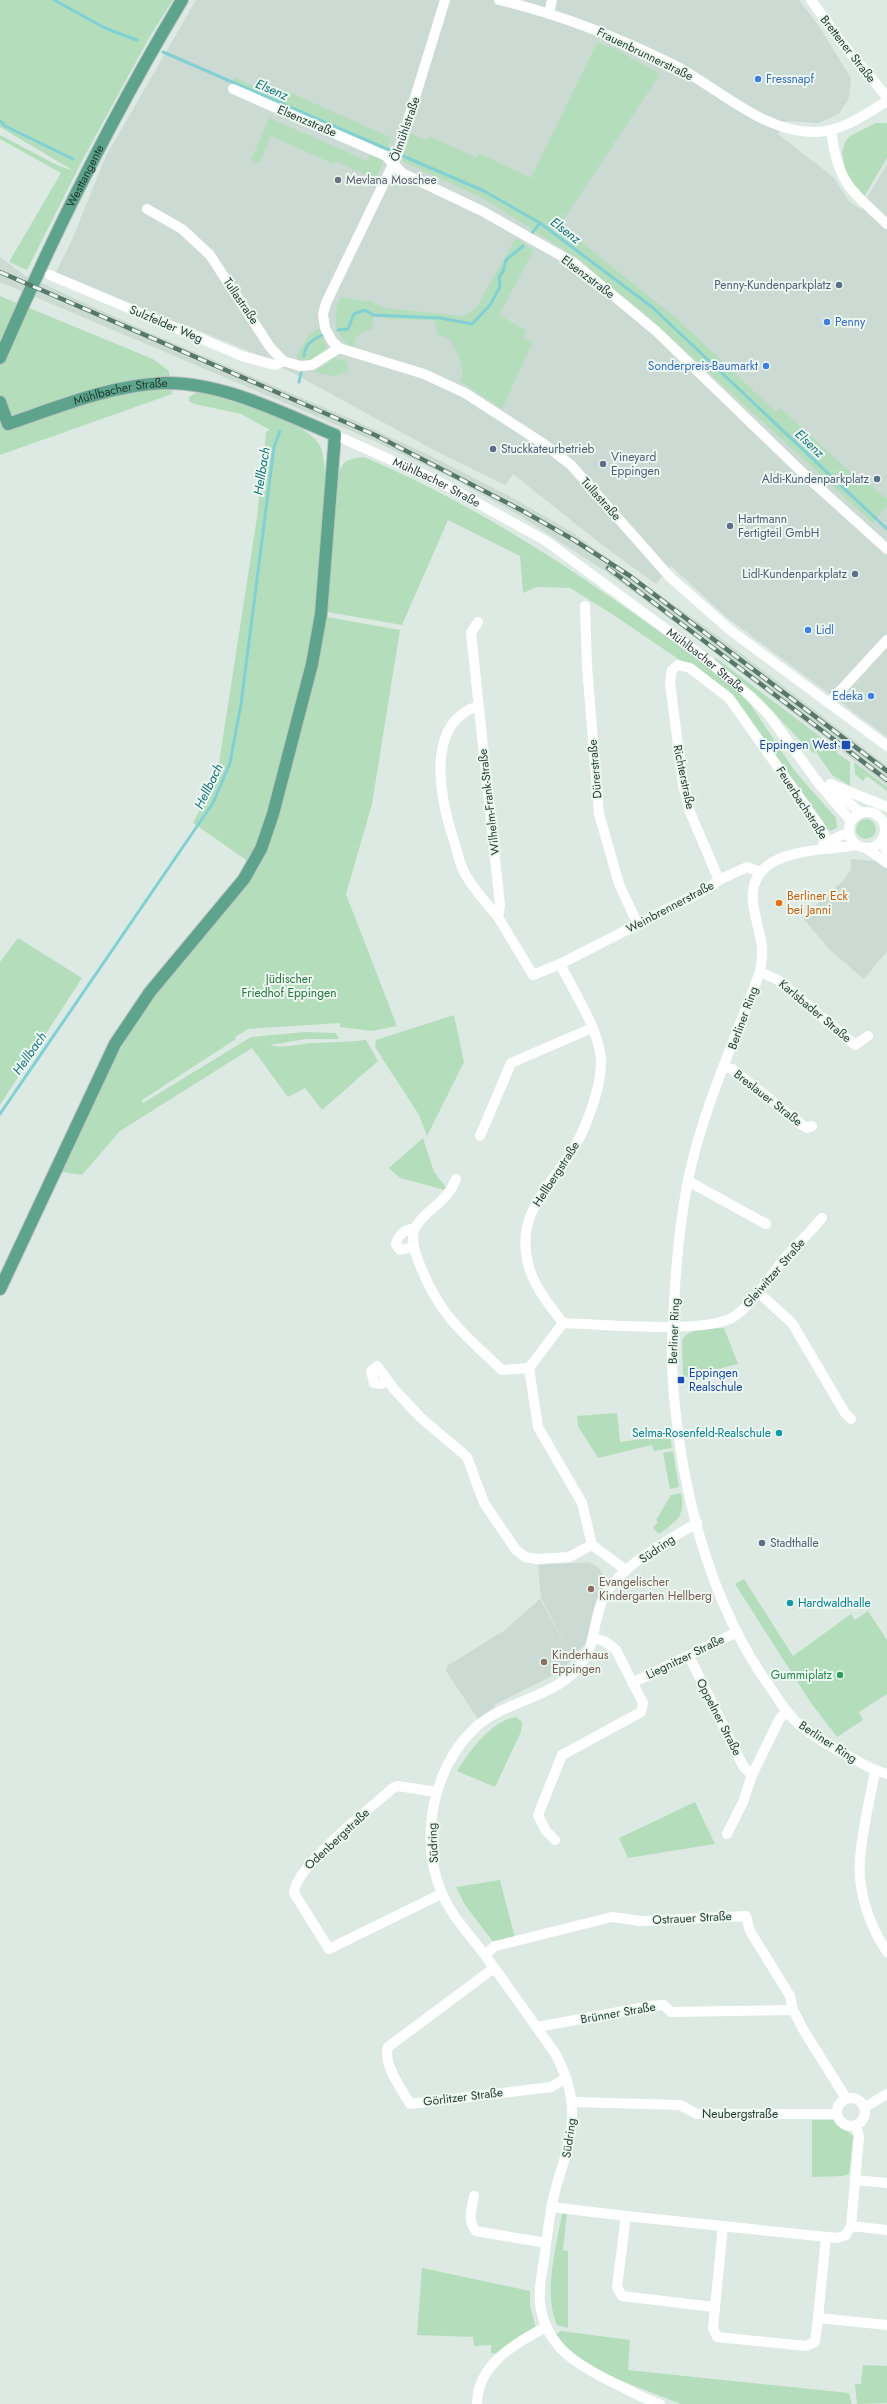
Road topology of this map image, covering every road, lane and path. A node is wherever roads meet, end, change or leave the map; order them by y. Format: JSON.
{"nodes":[{"id":1,"x":182,"y":0,"type":"edge"},
{"id":2,"x":445,"y":0,"type":"edge"},
{"id":3,"x":499,"y":0,"type":"edge"},
{"id":4,"x":552,"y":0,"type":"edge"},
{"id":5,"x":811,"y":0,"type":"edge"},
{"id":6,"x":549,"y":14,"type":"junction"},
{"id":7,"x":233,"y":89,"type":"dead end"},
{"id":8,"x":887,"y":97,"type":"edge"},
{"id":9,"x":887,"y":101,"type":"edge"},
{"id":10,"x":831,"y":130,"type":"junction"},
{"id":11,"x":395,"y":160,"type":"junction"},
{"id":12,"x":147,"y":209,"type":"dead end"},
{"id":13,"x":887,"y":224,"type":"edge"},
{"id":14,"x":50,"y":275,"type":"dead end"},
{"id":15,"x":335,"y":345,"type":"junction"},
{"id":16,"x":0,"y":358,"type":"edge"},
{"id":17,"x":283,"y":361,"type":"junction"},
{"id":18,"x":0,"y":402,"type":"edge"},
{"id":19,"x":4,"y":426,"type":"edge"},
{"id":20,"x":335,"y":435,"type":"junction"},
{"id":21,"x":887,"y":549,"type":"edge"},
{"id":22,"x":585,"y":606,"type":"dead end"},
{"id":23,"x":478,"y":622,"type":"dead end"},
{"id":24,"x":887,"y":640,"type":"edge"},
{"id":25,"x":672,"y":670,"type":"joint"},
{"id":26,"x":829,"y":703,"type":"junction"},
{"id":27,"x":478,"y":706,"type":"junction"},
{"id":28,"x":887,"y":746,"type":"edge"},
{"id":29,"x":803,"y":759,"type":"junction"},
{"id":30,"x":825,"y":782,"type":"junction"},
{"id":31,"x":887,"y":807,"type":"edge"},
{"id":32,"x":861,"y":813,"type":"junction"},
{"id":33,"x":851,"y":821,"type":"junction"},
{"id":34,"x":885,"y":821,"type":"edge"},
{"id":35,"x":849,"y":832,"type":"junction"},
{"id":36,"x":884,"y":838,"type":"edge"},
{"id":37,"x":829,"y":845,"type":"junction"},
{"id":38,"x":856,"y":845,"type":"junction"},
{"id":39,"x":866,"y":848,"type":"junction"},
{"id":40,"x":887,"y":851,"type":"edge"},
{"id":41,"x":887,"y":863,"type":"edge"},
{"id":42,"x":760,"y":872,"type":"junction"},
{"id":43,"x":719,"y":880,"type":"junction"},
{"id":44,"x":498,"y":917,"type":"junction"},
{"id":45,"x":638,"y":924,"type":"junction"},
{"id":46,"x":560,"y":964,"type":"junction"},
{"id":47,"x":760,"y":972,"type":"junction"},
{"id":48,"x":592,"y":1028,"type":"junction"},
{"id":49,"x":868,"y":1036,"type":"dead end"},
{"id":50,"x":725,"y":1067,"type":"junction"},
{"id":51,"x":812,"y":1126,"type":"dead end"},
{"id":52,"x":480,"y":1136,"type":"dead end"},
{"id":53,"x":456,"y":1178,"type":"dead end"},
{"id":54,"x":688,"y":1181,"type":"junction"},
{"id":55,"x":822,"y":1218,"type":"dead end"},
{"id":56,"x":766,"y":1224,"type":"dead end"},
{"id":57,"x":414,"y":1229,"type":"junction"},
{"id":58,"x":413,"y":1247,"type":"junction"},
{"id":59,"x":0,"y":1289,"type":"edge"},
{"id":60,"x":759,"y":1293,"type":"junction"},
{"id":61,"x":563,"y":1324,"type":"junction"},
{"id":62,"x":673,"y":1326,"type":"junction"},
{"id":63,"x":529,"y":1368,"type":"junction"},
{"id":64,"x":387,"y":1380,"type":"dead end"},
{"id":65,"x":851,"y":1419,"type":"dead end"},
{"id":66,"x":697,"y":1523,"type":"junction"},
{"id":67,"x":592,"y":1545,"type":"junction"},
{"id":68,"x":626,"y":1570,"type":"junction"},
{"id":69,"x":737,"y":1632,"type":"junction"},
{"id":70,"x":594,"y":1638,"type":"junction"},
{"id":71,"x":689,"y":1656,"type":"junction"},
{"id":72,"x":632,"y":1683,"type":"junction"},
{"id":73,"x":787,"y":1711,"type":"junction"},
{"id":74,"x":875,"y":1771,"type":"junction"},
{"id":75,"x":887,"y":1774,"type":"edge"},
{"id":76,"x":752,"y":1775,"type":"junction"},
{"id":77,"x":436,"y":1792,"type":"junction"},
{"id":78,"x":727,"y":1834,"type":"dead end"},
{"id":79,"x":555,"y":1840,"type":"dead end"},
{"id":80,"x":441,"y":1894,"type":"junction"},
{"id":81,"x":887,"y":1952,"type":"edge"},
{"id":82,"x":484,"y":1955,"type":"junction"},
{"id":83,"x":494,"y":1968,"type":"junction"},
{"id":84,"x":793,"y":2010,"type":"junction"},
{"id":85,"x":536,"y":2027,"type":"junction"},
{"id":86,"x":566,"y":2078,"type":"junction"},
{"id":87,"x":887,"y":2094,"type":"edge"},
{"id":88,"x":846,"y":2098,"type":"junction"},
{"id":89,"x":573,"y":2102,"type":"junction"},
{"id":90,"x":865,"y":2107,"type":"junction"},
{"id":91,"x":837,"y":2114,"type":"junction"},
{"id":92,"x":856,"y":2125,"type":"junction"},
{"id":93,"x":855,"y":2180,"type":"junction"},
{"id":94,"x":887,"y":2183,"type":"edge"},
{"id":95,"x":474,"y":2196,"type":"dead end"},
{"id":96,"x":552,"y":2207,"type":"junction"},
{"id":97,"x":626,"y":2216,"type":"junction"},
{"id":98,"x":722,"y":2226,"type":"junction"},
{"id":99,"x":851,"y":2226,"type":"junction"},
{"id":100,"x":887,"y":2230,"type":"edge"},
{"id":101,"x":826,"y":2237,"type":"junction"},
{"id":102,"x":546,"y":2243,"type":"junction"},
{"id":103,"x":714,"y":2307,"type":"junction"},
{"id":104,"x":818,"y":2318,"type":"junction"},
{"id":105,"x":887,"y":2325,"type":"edge"},
{"id":106,"x":546,"y":2327,"type":"junction"},
{"id":107,"x":477,"y":2404,"type":"edge"},
{"id":108,"x":660,"y":2404,"type":"edge"}],
"edges":[{"from":1,"to":16,"type":"main road","name":"Westtangente"},
{"from":2,"to":11,"type":"street","name":"Ölmühlstraße"},
{"from":3,"to":6,"type":"street","name":"Frauenbrunnerstraße"},
{"from":4,"to":6,"type":"street"},
{"from":5,"to":8,"type":"street","name":"Brettener Straße"},
{"from":6,"to":10,"type":"street","name":"Frauenbrunnerstraße"},
{"from":7,"to":11,"type":"street","name":"Elsenzstraße"},
{"from":9,"to":10,"type":"street","name":"Frauenbrunnerstraße"},
{"from":10,"to":13,"type":"street"},
{"from":11,"to":15,"type":"street","name":"Ölmühlstraße"},
{"from":11,"to":21,"type":"street","name":"Elsenzstraße"},
{"from":12,"to":17,"type":"street","name":"Tullastraße"},
{"from":14,"to":17,"type":"street","name":"Sulzfelder Weg"},
{"from":15,"to":17,"type":"street"},
{"from":15,"to":26,"type":"street","name":"Tullastraße"},
{"from":18,"to":19,"type":"main road"},
{"from":19,"to":20,"type":"main road","name":"Mühlbacher Straße"},
{"from":20,"to":29,"type":"street","name":"Mühlbacher Straße"},
{"from":20,"to":59,"type":"main road"},
{"from":22,"to":45,"type":"street","name":"Dürerstraße"},
{"from":23,"to":27,"type":"street","name":"Wilhelm-Frank-Straße"},
{"from":24,"to":26,"type":"street"},
{"from":25,"to":37,"type":"street","name":"Feuerbachstraße"},
{"from":25,"to":43,"type":"street","name":"Richterstraße"},
{"from":26,"to":28,"type":"street","name":"Tullastraße"},
{"from":27,"to":44,"type":"street","name":"Wilhelm-Frank-Straße"},
{"from":27,"to":44,"type":"street"},
{"from":29,"to":30,"type":"street","name":"Mühlbacher Straße"},
{"from":29,"to":33,"type":"street","name":"Mühlbacher Straße"},
{"from":30,"to":31,"type":"street","name":"Mühlbacher Straße"},
{"from":30,"to":32,"type":"street","name":"Mühlbacher Straße"},
{"from":32,"to":33,"type":"street"},
{"from":32,"to":34,"type":"street"},
{"from":33,"to":35,"type":"street"},
{"from":34,"to":36,"type":"street"},
{"from":35,"to":37,"type":"street"},
{"from":35,"to":38,"type":"street"},
{"from":36,"to":39,"type":"street"},
{"from":36,"to":40,"type":"street"},
{"from":37,"to":38,"type":"street"},
{"from":37,"to":42,"type":"street"},
{"from":38,"to":39,"type":"street"},
{"from":39,"to":41,"type":"street"},
{"from":42,"to":43,"type":"street","name":"Weinbrennerstraße"},
{"from":42,"to":47,"type":"street","name":"Berliner Ring"},
{"from":43,"to":45,"type":"street","name":"Weinbrennerstraße"},
{"from":44,"to":46,"type":"street","name":"Weinbrennerstraße"},
{"from":45,"to":46,"type":"street","name":"Weinbrennerstraße"},
{"from":46,"to":48,"type":"street","name":"Hellbergstraße"},
{"from":47,"to":49,"type":"street","name":"Karlsbader Straße"},
{"from":47,"to":50,"type":"street","name":"Berliner Ring"},
{"from":48,"to":52,"type":"street"},
{"from":48,"to":61,"type":"street","name":"Hellbergstraße"},
{"from":50,"to":51,"type":"street","name":"Breslauer Straße"},
{"from":50,"to":54,"type":"street","name":"Berliner Ring"},
{"from":53,"to":57,"type":"street"},
{"from":54,"to":56,"type":"street"},
{"from":54,"to":62,"type":"street","name":"Berliner Ring"},
{"from":55,"to":60,"type":"street","name":"Gleiwitzer Straße"},
{"from":57,"to":58,"type":"street"},
{"from":57,"to":58,"type":"street"},
{"from":58,"to":63,"type":"street"},
{"from":60,"to":62,"type":"street","name":"Gleiwitzer Straße"},
{"from":60,"to":65,"type":"street"},
{"from":61,"to":62,"type":"street"},
{"from":61,"to":63,"type":"street"},
{"from":62,"to":66,"type":"street","name":"Berliner Ring"},
{"from":63,"to":67,"type":"street"},
{"from":64,"to":67,"type":"street"},
{"from":66,"to":68,"type":"street","name":"Südring"},
{"from":66,"to":69,"type":"street","name":"Berliner Ring"},
{"from":67,"to":68,"type":"street"},
{"from":68,"to":70,"type":"street","name":"Südring"},
{"from":69,"to":71,"type":"street","name":"Liegnitzer Straße"},
{"from":69,"to":73,"type":"street","name":"Berliner Ring"},
{"from":70,"to":72,"type":"street","name":"Liegnitzer Straße"},
{"from":70,"to":77,"type":"street","name":"Südring"},
{"from":71,"to":72,"type":"street","name":"Liegnitzer Straße"},
{"from":71,"to":76,"type":"street","name":"Oppelner Straße"},
{"from":72,"to":79,"type":"street","name":"Liegnitzer Straße"},
{"from":73,"to":74,"type":"street","name":"Berliner Ring"},
{"from":73,"to":76,"type":"street","name":"Oppelner Straße"},
{"from":74,"to":75,"type":"street","name":"Berliner Ring"},
{"from":74,"to":81,"type":"street"},
{"from":76,"to":78,"type":"street","name":"Oppelner Straße"},
{"from":77,"to":80,"type":"street","name":"Südring"},
{"from":77,"to":80,"type":"street","name":"Odenbergstraße"},
{"from":80,"to":82,"type":"street","name":"Südring"},
{"from":82,"to":83,"type":"street","name":"Südring"},
{"from":82,"to":84,"type":"street","name":"Ostrauer Straße"},
{"from":83,"to":85,"type":"street","name":"Südring"},
{"from":83,"to":86,"type":"street","name":"Görlitzer Straße"},
{"from":84,"to":85,"type":"street","name":"Brünner Straße"},
{"from":84,"to":88,"type":"street","name":"Ostrauer Straße"},
{"from":85,"to":86,"type":"street","name":"Südring"},
{"from":86,"to":89,"type":"street","name":"Südring"},
{"from":87,"to":90,"type":"street"},
{"from":88,"to":90,"type":"street"},
{"from":88,"to":91,"type":"street"},
{"from":89,"to":91,"type":"street","name":"Neubergstraße"},
{"from":89,"to":96,"type":"street","name":"Südring"},
{"from":90,"to":92,"type":"street"},
{"from":91,"to":92,"type":"street"},
{"from":92,"to":93,"type":"street"},
{"from":93,"to":94,"type":"street"},
{"from":93,"to":99,"type":"street"},
{"from":95,"to":102,"type":"street"},
{"from":96,"to":97,"type":"street"},
{"from":96,"to":102,"type":"street","name":"Südring"},
{"from":97,"to":98,"type":"street"},
{"from":97,"to":103,"type":"street"},
{"from":98,"to":101,"type":"street"},
{"from":98,"to":103,"type":"street"},
{"from":99,"to":100,"type":"street"},
{"from":99,"to":101,"type":"street"},
{"from":101,"to":104,"type":"street"},
{"from":102,"to":106,"type":"street","name":"Südring"},
{"from":103,"to":104,"type":"street"},
{"from":104,"to":105,"type":"street"},
{"from":106,"to":107,"type":"street"},
{"from":106,"to":108,"type":"street","name":"Südring"}]}
